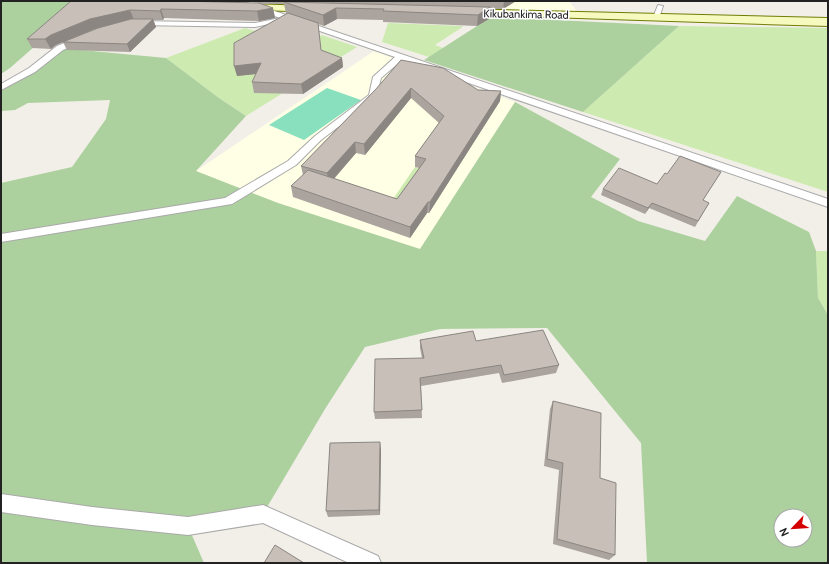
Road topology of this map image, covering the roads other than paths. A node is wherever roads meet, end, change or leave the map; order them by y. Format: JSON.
{"nodes":[{"id":1,"x":254,"y":4,"type":"edge"},
{"id":2,"x":233,"y":7,"type":"edge"},
{"id":3,"x":328,"y":9,"type":"edge"},
{"id":4,"x":446,"y":12,"type":"edge"},
{"id":5,"x":288,"y":18,"type":"junction"},
{"id":6,"x":828,"y":22,"type":"edge"},
{"id":7,"x":127,"y":25,"type":"edge"},
{"id":8,"x":91,"y":35,"type":"edge"},
{"id":9,"x":401,"y":56,"type":"junction"},
{"id":10,"x":1,"y":87,"type":"edge"},
{"id":11,"x":828,"y":203,"type":"edge"},
{"id":12,"x":1,"y":238,"type":"edge"},
{"id":13,"x":1,"y":503,"type":"edge"},
{"id":14,"x":371,"y":563,"type":"edge"}],
"edges":[{"from":1,"to":2,"type":"street"},
{"from":1,"to":3,"type":"street"},
{"from":1,"to":5,"type":"lane"},
{"from":4,"to":6,"type":"street","name":"Kikubankima Road"},
{"from":5,"to":7,"type":"lane"},
{"from":5,"to":9,"type":"lane"},
{"from":8,"to":10,"type":"lane"},
{"from":9,"to":11,"type":"lane"},
{"from":9,"to":12,"type":"lane"},
{"from":13,"to":14,"type":"lane"}]}
